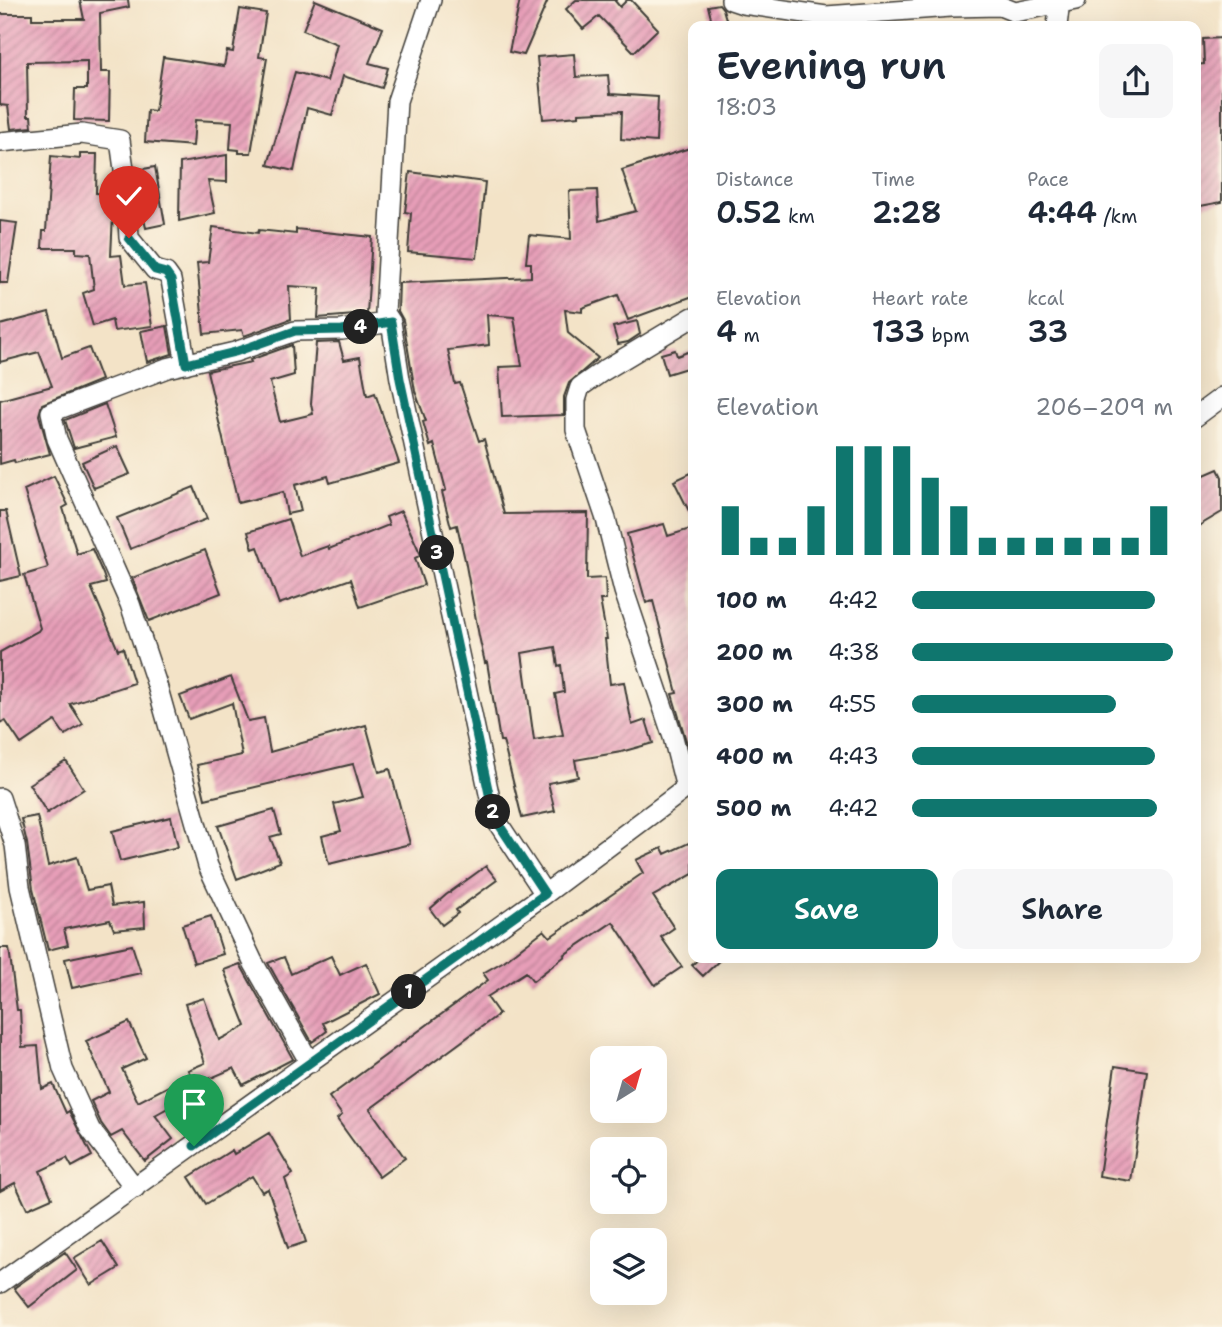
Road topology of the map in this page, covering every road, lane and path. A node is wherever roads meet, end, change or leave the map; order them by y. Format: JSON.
{"nodes":[{"id":1,"x":431,"y":0,"type":"edge"},
{"id":2,"x":732,"y":0,"type":"edge"},
{"id":3,"x":1068,"y":1,"type":"edge"},
{"id":4,"x":1059,"y":21,"type":"edge"},
{"id":5,"x":0,"y":142,"type":"edge"},
{"id":6,"x":688,"y":320,"type":"edge"},
{"id":7,"x":391,"y":322,"type":"junction"},
{"id":8,"x":186,"y":364,"type":"junction"},
{"id":9,"x":1222,"y":397,"type":"edge"},
{"id":10,"x":1201,"y":413,"type":"edge"},
{"id":11,"x":688,"y":782,"type":"edge"},
{"id":12,"x":688,"y":786,"type":"edge"},
{"id":13,"x":0,"y":798,"type":"edge"},
{"id":14,"x":8,"y":845,"type":"edge"},
{"id":15,"x":545,"y":894,"type":"junction"},
{"id":16,"x":310,"y":1063,"type":"junction"},
{"id":17,"x":135,"y":1188,"type":"junction"},
{"id":18,"x":0,"y":1283,"type":"edge"}],
"edges":[{"from":1,"to":7,"type":"street"},
{"from":2,"to":3,"type":"street"},
{"from":3,"to":4,"type":"street"},
{"from":5,"to":8,"type":"street"},
{"from":6,"to":11,"type":"street"},
{"from":7,"to":8,"type":"street"},
{"from":7,"to":15,"type":"street"},
{"from":8,"to":16,"type":"street"},
{"from":9,"to":10,"type":"street"},
{"from":12,"to":15,"type":"street"},
{"from":13,"to":14,"type":"street"},
{"from":14,"to":17,"type":"street"},
{"from":15,"to":16,"type":"street"},
{"from":16,"to":17,"type":"street"},
{"from":17,"to":18,"type":"street"}]}
